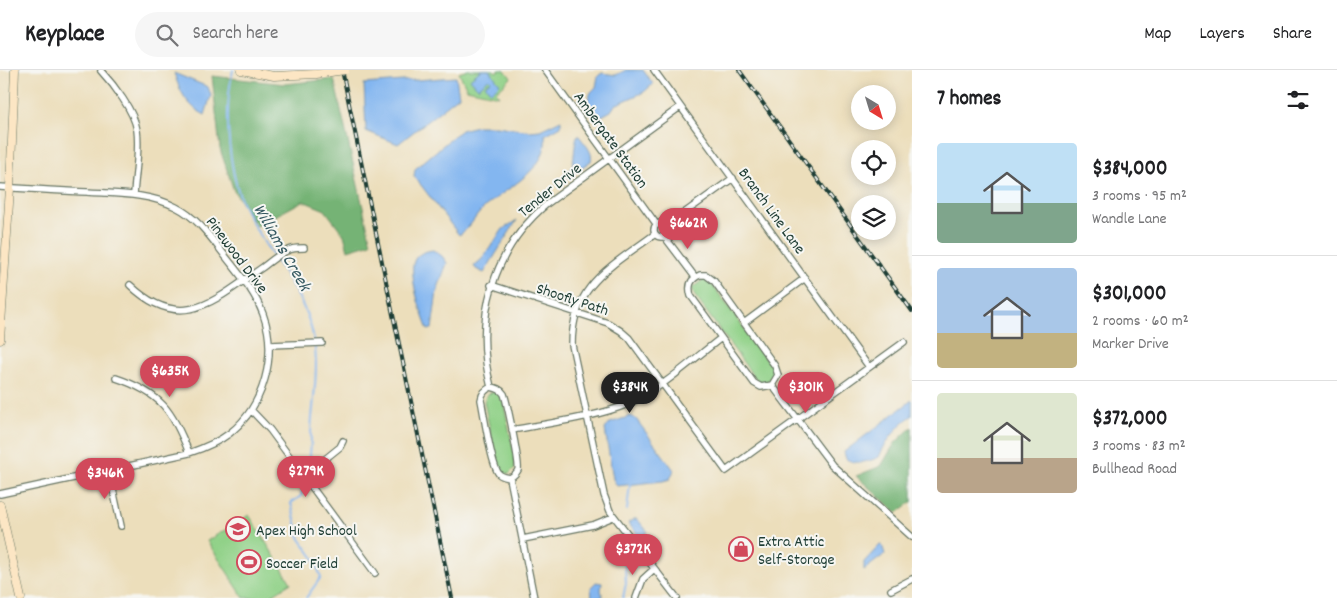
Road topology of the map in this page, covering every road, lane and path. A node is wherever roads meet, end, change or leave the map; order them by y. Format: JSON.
{"nodes":[{"id":1,"x":15,"y":70,"type":"edge"},
{"id":2,"x":241,"y":70,"type":"edge"},
{"id":3,"x":346,"y":70,"type":"edge"},
{"id":4,"x":545,"y":70,"type":"edge"},
{"id":5,"x":654,"y":70,"type":"edge"},
{"id":6,"x":101,"y":71,"type":"edge"},
{"id":7,"x":680,"y":107,"type":"junction"},
{"id":8,"x":609,"y":159,"type":"junction"},
{"id":9,"x":733,"y":178,"type":"junction"},
{"id":10,"x":0,"y":187,"type":"edge"},
{"id":11,"x":10,"y":188,"type":"junction"},
{"id":12,"x":134,"y":195,"type":"junction"},
{"id":13,"x":657,"y":225,"type":"junction"},
{"id":14,"x":666,"y":226,"type":"junction"},
{"id":15,"x":655,"y":234,"type":"junction"},
{"id":16,"x":664,"y":236,"type":"junction"},
{"id":17,"x":304,"y":248,"type":"dead end"},
{"id":18,"x":695,"y":277,"type":"junction"},
{"id":19,"x":805,"y":278,"type":"junction"},
{"id":20,"x":244,"y":280,"type":"junction"},
{"id":21,"x":130,"y":285,"type":"dead end"},
{"id":22,"x":492,"y":285,"type":"junction"},
{"id":23,"x":576,"y":313,"type":"junction"},
{"id":24,"x":744,"y":323,"type":"junction"},
{"id":25,"x":721,"y":338,"type":"junction"},
{"id":26,"x":0,"y":340,"type":"edge"},
{"id":27,"x":904,"y":342,"type":"dead end"},
{"id":28,"x":322,"y":343,"type":"dead end"},
{"id":29,"x":270,"y":345,"type":"junction"},
{"id":30,"x":869,"y":367,"type":"junction"},
{"id":31,"x":116,"y":378,"type":"dead end"},
{"id":32,"x":662,"y":383,"type":"junction"},
{"id":33,"x":772,"y":385,"type":"junction"},
{"id":34,"x":491,"y":387,"type":"junction"},
{"id":35,"x":251,"y":410,"type":"junction"},
{"id":36,"x":587,"y":415,"type":"junction"},
{"id":37,"x":797,"y":419,"type":"junction"},
{"id":38,"x":512,"y":430,"type":"junction"},
{"id":39,"x":343,"y":441,"type":"dead end"},
{"id":40,"x":189,"y":453,"type":"junction"},
{"id":41,"x":109,"y":471,"type":"junction"},
{"id":42,"x":304,"y":476,"type":"junction"},
{"id":43,"x":510,"y":478,"type":"junction"},
{"id":44,"x":0,"y":494,"type":"edge"},
{"id":45,"x":0,"y":505,"type":"edge"},
{"id":46,"x":613,"y":517,"type":"junction"},
{"id":47,"x":121,"y":526,"type":"dead end"},
{"id":48,"x":912,"y":537,"type":"edge"},
{"id":49,"x":523,"y":539,"type":"junction"},
{"id":50,"x":654,"y":569,"type":"junction"},
{"id":51,"x":376,"y":573,"type":"dead end"},
{"id":52,"x":912,"y":579,"type":"edge"},
{"id":53,"x":892,"y":590,"type":"dead end"},
{"id":54,"x":21,"y":598,"type":"edge"},
{"id":55,"x":534,"y":598,"type":"edge"},
{"id":56,"x":636,"y":598,"type":"edge"},
{"id":57,"x":677,"y":598,"type":"edge"}],
"edges":[{"from":1,"to":11,"type":"street"},
{"from":2,"to":3,"type":"street","bridge":true},
{"from":4,"to":8,"type":"street","name":"Ambergate Station"},
{"from":5,"to":7,"type":"street","name":"Branch Line Lane"},
{"from":6,"to":12,"type":"street"},
{"from":7,"to":8,"type":"street","name":"Tender Drive"},
{"from":7,"to":9,"type":"street","name":"Branch Line Lane"},
{"from":8,"to":13,"type":"street","name":"Ambergate Station"},
{"from":8,"to":22,"type":"street","name":"Tender Drive"},
{"from":9,"to":14,"type":"street"},
{"from":9,"to":19,"type":"street","name":"Branch Line Lane"},
{"from":10,"to":11,"type":"street","name":"Pinewood Drive"},
{"from":11,"to":12,"type":"street","name":"Pinewood Drive"},
{"from":11,"to":26,"type":"street"},
{"from":12,"to":20,"type":"street","name":"Pinewood Drive"},
{"from":13,"to":14,"type":"street"},
{"from":13,"to":15,"type":"street"},
{"from":14,"to":16,"type":"street"},
{"from":15,"to":16,"type":"street"},
{"from":15,"to":23,"type":"street"},
{"from":16,"to":18,"type":"street"},
{"from":17,"to":20,"type":"street"},
{"from":18,"to":24,"type":"street"},
{"from":18,"to":25,"type":"street"},
{"from":19,"to":24,"type":"street"},
{"from":19,"to":30,"type":"street","name":"Branch Line Lane"},
{"from":20,"to":21,"type":"street"},
{"from":20,"to":29,"type":"street","name":"Pinewood Drive"},
{"from":22,"to":23,"type":"street","name":"Shoofly Path"},
{"from":22,"to":34,"type":"street","name":"Tender Drive"},
{"from":23,"to":32,"type":"street","name":"Shoofly Path"},
{"from":23,"to":36,"type":"street"},
{"from":24,"to":33,"type":"street"},
{"from":25,"to":32,"type":"street"},
{"from":25,"to":33,"type":"street"},
{"from":27,"to":30,"type":"street"},
{"from":28,"to":29,"type":"street"},
{"from":29,"to":35,"type":"street","name":"Pinewood Drive"},
{"from":30,"to":37,"type":"street"},
{"from":31,"to":40,"type":"street"},
{"from":32,"to":36,"type":"street"},
{"from":32,"to":37,"type":"street","name":"Shoofly Path"},
{"from":33,"to":37,"type":"street"},
{"from":34,"to":38,"type":"street","name":"Tender Drive"},
{"from":34,"to":43,"type":"street"},
{"from":35,"to":40,"type":"street","name":"Pinewood Drive"},
{"from":35,"to":42,"type":"street"},
{"from":36,"to":38,"type":"street"},
{"from":36,"to":46,"type":"street"},
{"from":37,"to":48,"type":"street"},
{"from":38,"to":43,"type":"street","name":"Tender Drive"},
{"from":39,"to":42,"type":"street"},
{"from":40,"to":41,"type":"street","name":"Pinewood Drive"},
{"from":41,"to":44,"type":"street","name":"Pinewood Drive"},
{"from":41,"to":47,"type":"street"},
{"from":42,"to":51,"type":"street"},
{"from":43,"to":49,"type":"street"},
{"from":45,"to":54,"type":"street"},
{"from":46,"to":49,"type":"street"},
{"from":46,"to":50,"type":"street"},
{"from":49,"to":55,"type":"street"},
{"from":50,"to":56,"type":"street"},
{"from":50,"to":57,"type":"street"},
{"from":52,"to":53,"type":"street"}]}
